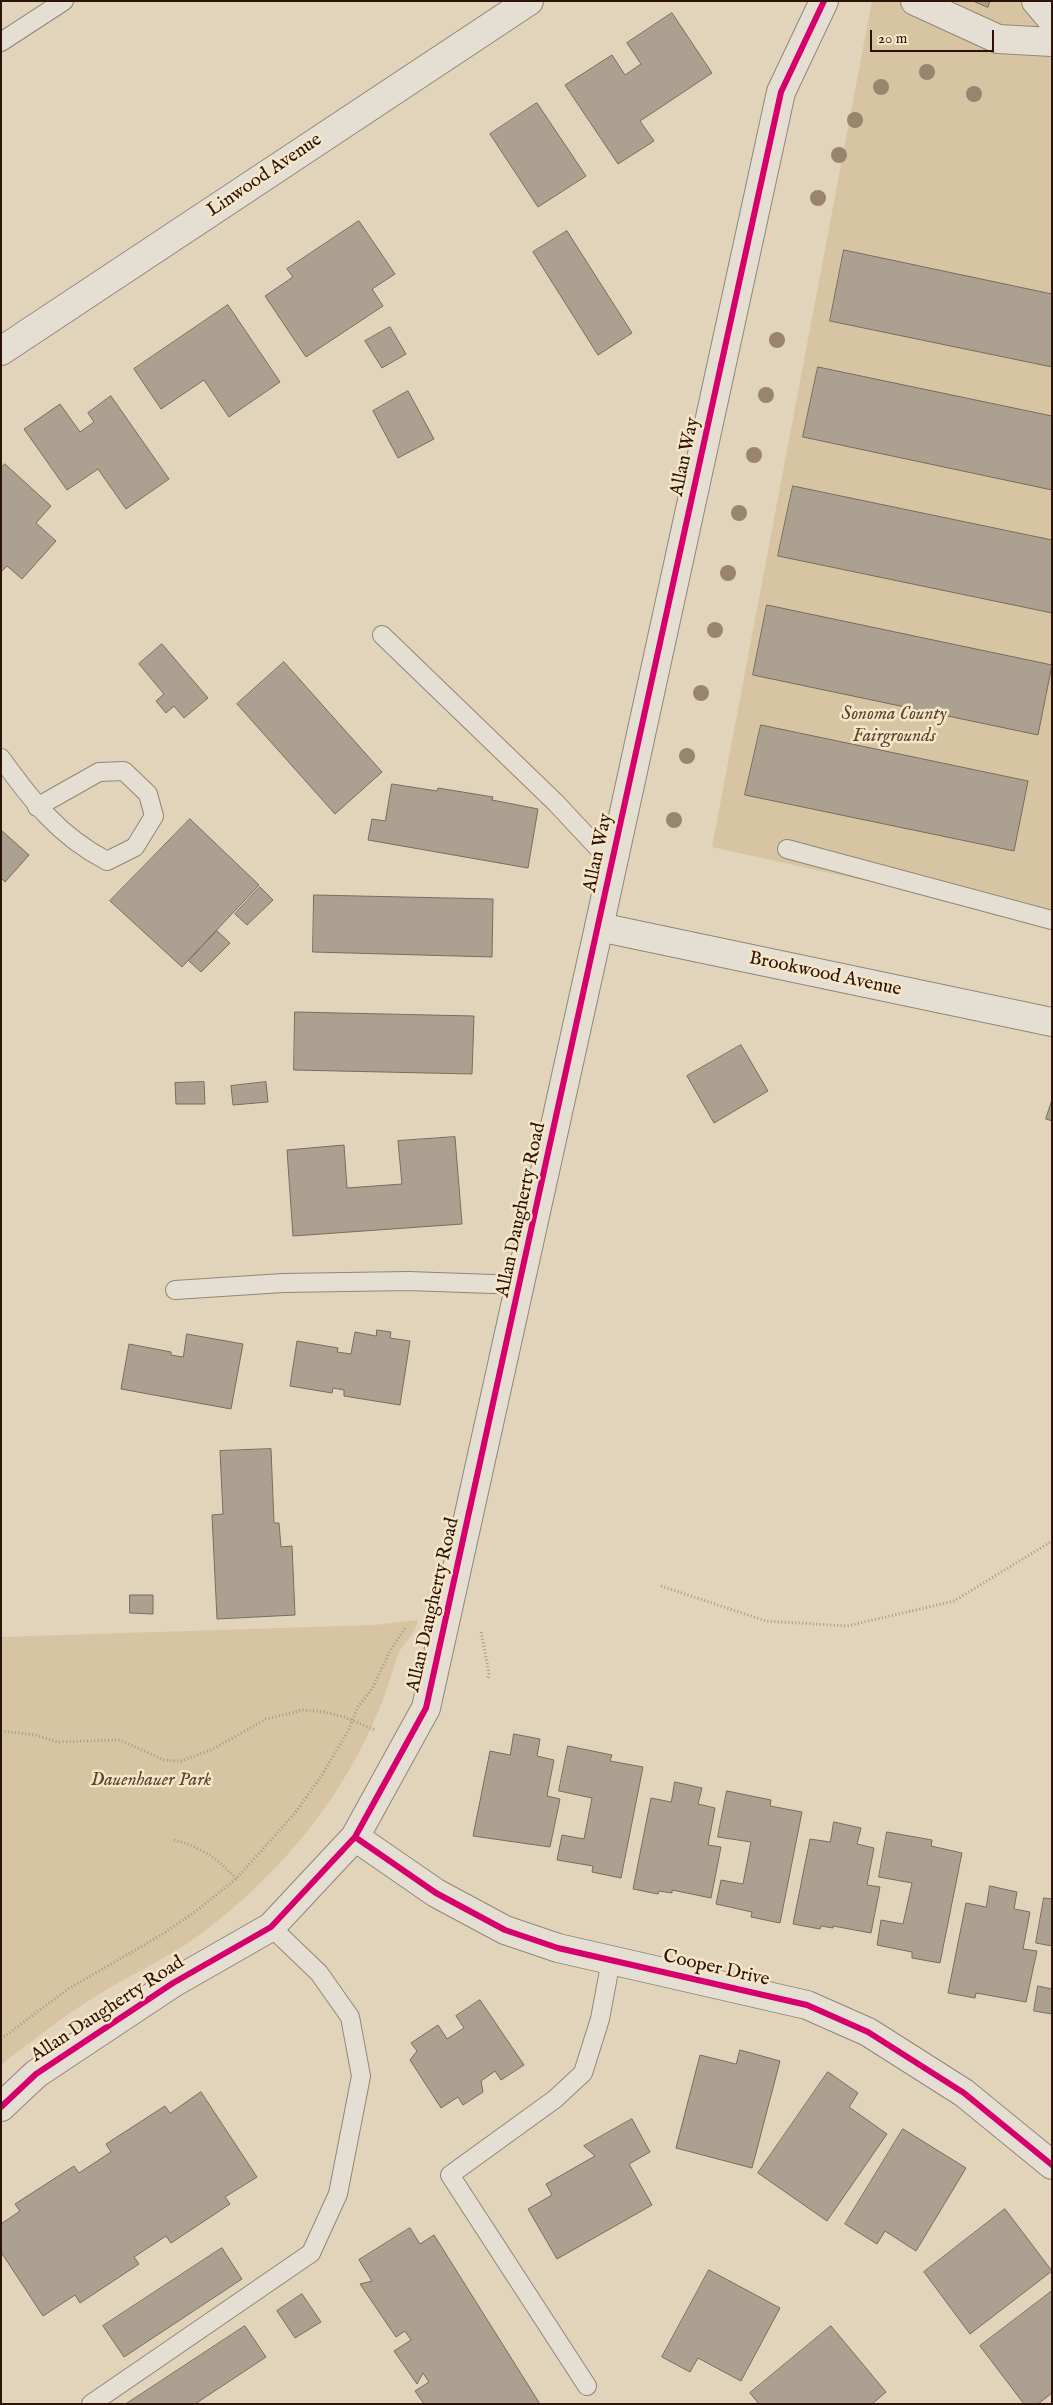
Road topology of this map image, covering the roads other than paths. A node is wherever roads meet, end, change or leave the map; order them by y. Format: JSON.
{"nodes":[{"id":1,"x":64,"y":1,"type":"edge"},
{"id":2,"x":529,"y":1,"type":"edge"},
{"id":3,"x":824,"y":1,"type":"edge"},
{"id":4,"x":915,"y":1,"type":"edge"},
{"id":5,"x":1036,"y":1,"type":"edge"},
{"id":6,"x":1052,"y":20,"type":"edge"},
{"id":7,"x":1,"y":42,"type":"edge"},
{"id":8,"x":1052,"y":42,"type":"edge"},
{"id":9,"x":1,"y":351,"type":"edge"},
{"id":10,"x":382,"y":635,"type":"dead end"},
{"id":11,"x":1,"y":758,"type":"edge"},
{"id":12,"x":37,"y":807,"type":"junction"},
{"id":13,"x":787,"y":849,"type":"dead end"},
{"id":14,"x":612,"y":863,"type":"junction"},
{"id":15,"x":1052,"y":919,"type":"edge"},
{"id":16,"x":598,"y":927,"type":"junction"},
{"id":17,"x":1052,"y":1022,"type":"edge"},
{"id":18,"x":521,"y":1285,"type":"junction"},
{"id":19,"x":175,"y":1290,"type":"dead end"},
{"id":20,"x":355,"y":1837,"type":"junction"},
{"id":21,"x":272,"y":1926,"type":"junction"},
{"id":22,"x":611,"y":1960,"type":"junction"},
{"id":23,"x":1,"y":2107,"type":"edge"},
{"id":24,"x":1052,"y":2165,"type":"edge"},
{"id":25,"x":587,"y":2386,"type":"dead end"},
{"id":26,"x":91,"y":2404,"type":"edge"}],
"edges":[{"from":1,"to":7,"type":"lane"},
{"from":2,"to":9,"type":"street","name":"Linwood Avenue"},
{"from":3,"to":14,"type":"street","name":"Allan Way"},
{"from":4,"to":8,"type":"street"},
{"from":5,"to":6,"type":"street"},
{"from":10,"to":14,"type":"lane"},
{"from":11,"to":12,"type":"lane"},
{"from":12,"to":12,"type":"lane"},
{"from":13,"to":15,"type":"lane"},
{"from":14,"to":16,"type":"street","name":"Allan Way"},
{"from":16,"to":17,"type":"street","name":"Brookwood Avenue"},
{"from":16,"to":18,"type":"street","name":"Allan Daugherty Road"},
{"from":18,"to":19,"type":"lane"},
{"from":18,"to":20,"type":"street","name":"Allan Daugherty Road"},
{"from":20,"to":21,"type":"street","name":"Allan Daugherty Road"},
{"from":20,"to":22,"type":"street","name":"Cooper Drive"},
{"from":21,"to":23,"type":"street","name":"Allan Daugherty Road"},
{"from":21,"to":26,"type":"lane"},
{"from":22,"to":24,"type":"street","name":"Cooper Drive"},
{"from":22,"to":25,"type":"lane"}]}
